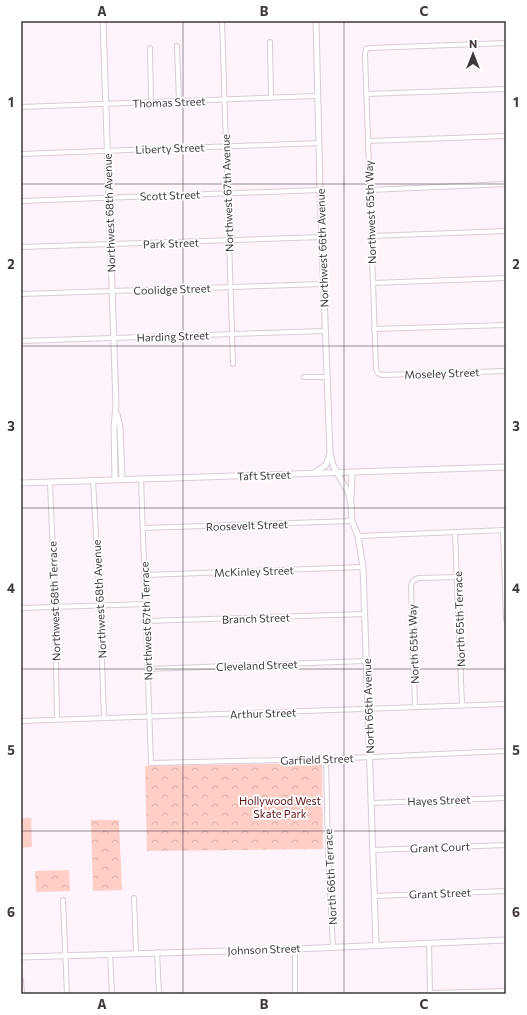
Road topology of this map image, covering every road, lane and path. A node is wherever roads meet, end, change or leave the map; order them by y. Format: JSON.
{"nodes":[{"id":1,"x":103,"y":21,"type":"edge"},
{"id":2,"x":222,"y":21,"type":"edge"},
{"id":3,"x":316,"y":21,"type":"edge"},
{"id":4,"x":270,"y":42,"type":"dead end"},
{"id":5,"x":506,"y":43,"type":"edge"},
{"id":6,"x":176,"y":46,"type":"dead end"},
{"id":7,"x":150,"y":48,"type":"dead end"},
{"id":8,"x":506,"y":89,"type":"edge"},
{"id":9,"x":366,"y":94,"type":"junction"},
{"id":10,"x":317,"y":96,"type":"junction"},
{"id":11,"x":271,"y":97,"type":"junction"},
{"id":12,"x":224,"y":100,"type":"junction"},
{"id":13,"x":151,"y":102,"type":"junction"},
{"id":14,"x":179,"y":102,"type":"junction"},
{"id":15,"x":106,"y":104,"type":"junction"},
{"id":16,"x":21,"y":107,"type":"edge"},
{"id":17,"x":506,"y":136,"type":"edge"},
{"id":18,"x":368,"y":141,"type":"junction"},
{"id":19,"x":319,"y":143,"type":"junction"},
{"id":20,"x":226,"y":147,"type":"junction"},
{"id":21,"x":107,"y":150,"type":"junction"},
{"id":22,"x":21,"y":154,"type":"edge"},
{"id":23,"x":506,"y":184,"type":"edge"},
{"id":24,"x":320,"y":190,"type":"junction"},
{"id":25,"x":370,"y":190,"type":"junction"},
{"id":26,"x":228,"y":193,"type":"junction"},
{"id":27,"x":109,"y":197,"type":"junction"},
{"id":28,"x":21,"y":201,"type":"edge"},
{"id":29,"x":506,"y":231,"type":"edge"},
{"id":30,"x":371,"y":236,"type":"junction"},
{"id":31,"x":322,"y":237,"type":"junction"},
{"id":32,"x":229,"y":241,"type":"junction"},
{"id":33,"x":111,"y":244,"type":"junction"},
{"id":34,"x":21,"y":248,"type":"edge"},
{"id":35,"x":506,"y":278,"type":"edge"},
{"id":36,"x":373,"y":283,"type":"junction"},
{"id":37,"x":324,"y":284,"type":"junction"},
{"id":38,"x":231,"y":287,"type":"junction"},
{"id":39,"x":112,"y":291,"type":"junction"},
{"id":40,"x":21,"y":294,"type":"edge"},
{"id":41,"x":506,"y":325,"type":"edge"},
{"id":42,"x":374,"y":329,"type":"junction"},
{"id":43,"x":325,"y":331,"type":"junction"},
{"id":44,"x":232,"y":334,"type":"junction"},
{"id":45,"x":114,"y":339,"type":"junction"},
{"id":46,"x":21,"y":341,"type":"edge"},
{"id":47,"x":233,"y":364,"type":"dead end"},
{"id":48,"x":506,"y":371,"type":"edge"},
{"id":49,"x":378,"y":373,"type":"joint"},
{"id":50,"x":304,"y":377,"type":"dead end"},
{"id":51,"x":327,"y":377,"type":"junction"},
{"id":52,"x":116,"y":405,"type":"junction"},
{"id":53,"x":330,"y":453,"type":"junction"},
{"id":54,"x":506,"y":467,"type":"edge"},
{"id":55,"x":352,"y":472,"type":"junction"},
{"id":56,"x":337,"y":473,"type":"junction"},
{"id":57,"x":314,"y":474,"type":"junction"},
{"id":58,"x":141,"y":478,"type":"junction"},
{"id":59,"x":115,"y":479,"type":"junction"},
{"id":60,"x":122,"y":479,"type":"junction"},
{"id":61,"x":93,"y":480,"type":"junction"},
{"id":62,"x":50,"y":482,"type":"junction"},
{"id":63,"x":21,"y":483,"type":"edge"},
{"id":64,"x":351,"y":504,"type":"junction"},
{"id":65,"x":352,"y":521,"type":"junction"},
{"id":66,"x":143,"y":528,"type":"junction"},
{"id":67,"x":504,"y":530,"type":"edge"},
{"id":68,"x":455,"y":532,"type":"junction"},
{"id":69,"x":358,"y":536,"type":"junction"},
{"id":70,"x":363,"y":567,"type":"junction"},
{"id":71,"x":505,"y":574,"type":"edge"},
{"id":72,"x":145,"y":575,"type":"junction"},
{"id":73,"x":458,"y":577,"type":"junction"},
{"id":74,"x":146,"y":604,"type":"junction"},
{"id":75,"x":100,"y":606,"type":"junction"},
{"id":76,"x":55,"y":607,"type":"junction"},
{"id":77,"x":21,"y":608,"type":"edge"},
{"id":78,"x":365,"y":614,"type":"junction"},
{"id":79,"x":506,"y":619,"type":"edge"},
{"id":80,"x":146,"y":621,"type":"junction"},
{"id":81,"x":366,"y":661,"type":"junction"},
{"id":82,"x":148,"y":669,"type":"junction"},
{"id":83,"x":506,"y":704,"type":"edge"},
{"id":84,"x":462,"y":705,"type":"junction"},
{"id":85,"x":415,"y":707,"type":"junction"},
{"id":86,"x":367,"y":709,"type":"junction"},
{"id":87,"x":150,"y":717,"type":"junction"},
{"id":88,"x":104,"y":718,"type":"junction"},
{"id":89,"x":57,"y":719,"type":"junction"},
{"id":90,"x":21,"y":721,"type":"edge"},
{"id":91,"x":506,"y":752,"type":"edge"},
{"id":92,"x":370,"y":757,"type":"junction"},
{"id":93,"x":326,"y":759,"type":"junction"},
{"id":94,"x":151,"y":763,"type":"joint"},
{"id":95,"x":506,"y":798,"type":"edge"},
{"id":96,"x":372,"y":803,"type":"junction"},
{"id":97,"x":506,"y":845,"type":"edge"},
{"id":98,"x":374,"y":850,"type":"junction"},
{"id":99,"x":506,"y":891,"type":"edge"},
{"id":100,"x":374,"y":896,"type":"junction"},
{"id":101,"x":134,"y":898,"type":"dead end"},
{"id":102,"x":63,"y":900,"type":"dead end"},
{"id":103,"x":506,"y":940,"type":"edge"},
{"id":104,"x":429,"y":943,"type":"junction"},
{"id":105,"x":376,"y":945,"type":"junction"},
{"id":106,"x":333,"y":947,"type":"junction"},
{"id":107,"x":295,"y":949,"type":"junction"},
{"id":108,"x":157,"y":952,"type":"junction"},
{"id":109,"x":136,"y":953,"type":"junction"},
{"id":110,"x":110,"y":954,"type":"junction"},
{"id":111,"x":65,"y":956,"type":"junction"},
{"id":112,"x":21,"y":957,"type":"edge"},
{"id":113,"x":21,"y":980,"type":"edge"},
{"id":114,"x":506,"y":991,"type":"edge"},
{"id":115,"x":22,"y":994,"type":"edge"},
{"id":116,"x":67,"y":994,"type":"edge"},
{"id":117,"x":112,"y":994,"type":"edge"},
{"id":118,"x":159,"y":994,"type":"edge"},
{"id":119,"x":295,"y":994,"type":"edge"},
{"id":120,"x":430,"y":994,"type":"edge"}],
"edges":[{"from":1,"to":15,"type":"street","name":"Northwest 68th Avenue"},
{"from":2,"to":12,"type":"street","name":"Northwest 67th Avenue"},
{"from":3,"to":10,"type":"street","name":"Northwest 66th Avenue"},
{"from":4,"to":11,"type":"street"},
{"from":5,"to":9,"type":"street","name":"Northwest 65th Way"},
{"from":6,"to":14,"type":"street"},
{"from":7,"to":13,"type":"street"},
{"from":8,"to":9,"type":"street"},
{"from":9,"to":18,"type":"street","name":"Northwest 65th Way"},
{"from":10,"to":11,"type":"street","name":"Thomas Street"},
{"from":10,"to":19,"type":"street","name":"Northwest 66th Avenue"},
{"from":11,"to":12,"type":"street","name":"Thomas Street"},
{"from":12,"to":14,"type":"street","name":"Thomas Street"},
{"from":12,"to":20,"type":"street","name":"Northwest 67th Avenue"},
{"from":13,"to":14,"type":"street","name":"Thomas Street"},
{"from":13,"to":15,"type":"street","name":"Thomas Street"},
{"from":15,"to":16,"type":"street","name":"Thomas Street"},
{"from":15,"to":21,"type":"street","name":"Northwest 68th Avenue"},
{"from":17,"to":18,"type":"street"},
{"from":18,"to":25,"type":"street","name":"Northwest 65th Way"},
{"from":19,"to":20,"type":"street","name":"Liberty Street"},
{"from":19,"to":24,"type":"street","name":"Northwest 66th Avenue"},
{"from":20,"to":21,"type":"street","name":"Liberty Street"},
{"from":20,"to":26,"type":"street","name":"Northwest 67th Avenue"},
{"from":21,"to":22,"type":"street","name":"Liberty Street"},
{"from":21,"to":27,"type":"street","name":"Northwest 68th Avenue"},
{"from":23,"to":25,"type":"street"},
{"from":24,"to":26,"type":"street","name":"Scott Street"},
{"from":24,"to":31,"type":"street","name":"Northwest 66th Avenue"},
{"from":25,"to":30,"type":"street","name":"Northwest 65th Way"},
{"from":26,"to":27,"type":"street","name":"Scott Street"},
{"from":26,"to":32,"type":"street","name":"Northwest 67th Avenue"},
{"from":27,"to":28,"type":"street","name":"Scott Street"},
{"from":27,"to":33,"type":"street","name":"Northwest 68th Avenue"},
{"from":29,"to":30,"type":"street"},
{"from":30,"to":36,"type":"street","name":"Northwest 65th Way"},
{"from":31,"to":32,"type":"street","name":"Park Street"},
{"from":31,"to":37,"type":"street","name":"Northwest 66th Avenue"},
{"from":32,"to":33,"type":"street","name":"Park Street"},
{"from":32,"to":38,"type":"street","name":"Northwest 67th Avenue"},
{"from":33,"to":34,"type":"street","name":"Park Street"},
{"from":33,"to":39,"type":"street","name":"Northwest 68th Avenue"},
{"from":35,"to":36,"type":"street"},
{"from":36,"to":42,"type":"street","name":"Northwest 65th Way"},
{"from":37,"to":38,"type":"street","name":"Coolidge Street"},
{"from":37,"to":43,"type":"street","name":"Northwest 66th Avenue"},
{"from":38,"to":39,"type":"street","name":"Coolidge Street"},
{"from":38,"to":44,"type":"street","name":"Northwest 67th Avenue"},
{"from":39,"to":40,"type":"street","name":"Coolidge Street"},
{"from":39,"to":45,"type":"street","name":"Northwest 68th Avenue"},
{"from":41,"to":42,"type":"street"},
{"from":42,"to":49,"type":"street","name":"Northwest 65th Way"},
{"from":43,"to":44,"type":"street","name":"Harding Street"},
{"from":43,"to":51,"type":"street","name":"Northwest 66th Avenue"},
{"from":44,"to":45,"type":"street","name":"Harding Street"},
{"from":44,"to":47,"type":"street","name":"Northwest 67th Avenue"},
{"from":45,"to":46,"type":"street","name":"Harding Street"},
{"from":45,"to":52,"type":"street","name":"Northwest 68th Avenue"},
{"from":48,"to":49,"type":"street","name":"Moseley Street"},
{"from":50,"to":51,"type":"street"},
{"from":51,"to":53,"type":"street","name":"Northwest 66th Avenue"},
{"from":52,"to":59,"type":"street","name":"Northwest 68th Avenue"},
{"from":52,"to":60,"type":"street","name":"Northwest 68th Avenue"},
{"from":53,"to":56,"type":"street","name":"Northwest 66th Avenue"},
{"from":53,"to":57,"type":"street"},
{"from":54,"to":55,"type":"street","name":"Taft Street"},
{"from":55,"to":56,"type":"street","name":"Taft Street"},
{"from":55,"to":64,"type":"street"},
{"from":56,"to":57,"type":"street","name":"Taft Street"},
{"from":56,"to":64,"type":"street","name":"North 66th Avenue"},
{"from":57,"to":58,"type":"street","name":"Taft Street"},
{"from":58,"to":60,"type":"street","name":"Taft Street"},
{"from":58,"to":66,"type":"street","name":"Northwest 67th Terrace"},
{"from":59,"to":60,"type":"street","name":"Taft Street"},
{"from":59,"to":61,"type":"street","name":"Taft Street"},
{"from":61,"to":62,"type":"street","name":"Taft Street"},
{"from":61,"to":75,"type":"street","name":"Northwest 68th Avenue"},
{"from":62,"to":63,"type":"street","name":"Taft Street"},
{"from":62,"to":76,"type":"street","name":"Northwest 68th Terrace"},
{"from":64,"to":65,"type":"street","name":"North 66th Avenue"},
{"from":65,"to":66,"type":"street","name":"Roosevelt Street"},
{"from":65,"to":69,"type":"street","name":"North 66th Avenue"},
{"from":66,"to":72,"type":"street","name":"Northwest 67th Terrace"},
{"from":67,"to":68,"type":"street"},
{"from":67,"to":71,"type":"street"},
{"from":68,"to":69,"type":"street"},
{"from":68,"to":73,"type":"street","name":"North 65th Terrace"},
{"from":69,"to":70,"type":"street","name":"North 66th Avenue"},
{"from":70,"to":72,"type":"street","name":"McKinley Street"},
{"from":70,"to":78,"type":"street","name":"North 66th Avenue"},
{"from":71,"to":79,"type":"street"},
{"from":72,"to":74,"type":"street","name":"Northwest 67th Terrace"},
{"from":73,"to":84,"type":"street","name":"North 65th Terrace"},
{"from":73,"to":85,"type":"street","name":"North 65th Way"},
{"from":74,"to":75,"type":"street"},
{"from":74,"to":80,"type":"street","name":"Northwest 67th Terrace"},
{"from":75,"to":76,"type":"street"},
{"from":75,"to":88,"type":"street","name":"Northwest 68th Avenue"},
{"from":76,"to":77,"type":"street"},
{"from":76,"to":89,"type":"street","name":"Northwest 68th Terrace"},
{"from":78,"to":80,"type":"street","name":"Branch Street"},
{"from":78,"to":81,"type":"street","name":"North 66th Avenue"},
{"from":80,"to":82,"type":"street","name":"Northwest 67th Terrace"},
{"from":81,"to":82,"type":"street","name":"Cleveland Street"},
{"from":81,"to":86,"type":"street","name":"North 66th Avenue"},
{"from":82,"to":87,"type":"street","name":"Northwest 67th Terrace"},
{"from":83,"to":84,"type":"street","name":"Arthur Street"},
{"from":84,"to":85,"type":"street","name":"Arthur Street"},
{"from":85,"to":86,"type":"street","name":"Arthur Street"},
{"from":86,"to":87,"type":"street","name":"Arthur Street"},
{"from":86,"to":92,"type":"street","name":"North 66th Avenue"},
{"from":87,"to":88,"type":"street","name":"Arthur Street"},
{"from":87,"to":94,"type":"street","name":"Northwest 67th Terrace"},
{"from":88,"to":89,"type":"street","name":"Arthur Street"},
{"from":89,"to":90,"type":"street","name":"Arthur Street"},
{"from":91,"to":92,"type":"street","name":"Garfield Street"},
{"from":92,"to":93,"type":"street","name":"Garfield Street"},
{"from":92,"to":96,"type":"street","name":"North 66th Avenue"},
{"from":93,"to":94,"type":"street","name":"Garfield Street"},
{"from":93,"to":106,"type":"street","name":"North 66th Terrace"},
{"from":95,"to":96,"type":"street","name":"Hayes Street"},
{"from":96,"to":98,"type":"street","name":"North 66th Avenue"},
{"from":97,"to":98,"type":"street","name":"Grant Court"},
{"from":98,"to":100,"type":"street","name":"North 66th Avenue"},
{"from":99,"to":100,"type":"street","name":"Grant Street"},
{"from":100,"to":105,"type":"street","name":"North 66th Avenue"},
{"from":101,"to":109,"type":"street"},
{"from":102,"to":111,"type":"street"},
{"from":103,"to":104,"type":"street","name":"Johnson Street"},
{"from":104,"to":105,"type":"street","name":"Johnson Street"},
{"from":104,"to":120,"type":"street"},
{"from":105,"to":106,"type":"street","name":"Johnson Street"},
{"from":106,"to":107,"type":"street","name":"Johnson Street"},
{"from":107,"to":108,"type":"street","name":"Johnson Street"},
{"from":107,"to":119,"type":"street"},
{"from":108,"to":109,"type":"street","name":"Johnson Street"},
{"from":108,"to":118,"type":"street"},
{"from":109,"to":110,"type":"street","name":"Johnson Street"},
{"from":110,"to":111,"type":"street","name":"Johnson Street"},
{"from":110,"to":117,"type":"street"},
{"from":111,"to":112,"type":"street","name":"Johnson Street"},
{"from":111,"to":116,"type":"street"},
{"from":113,"to":115,"type":"street"},
{"from":114,"to":120,"type":"street"}]}
